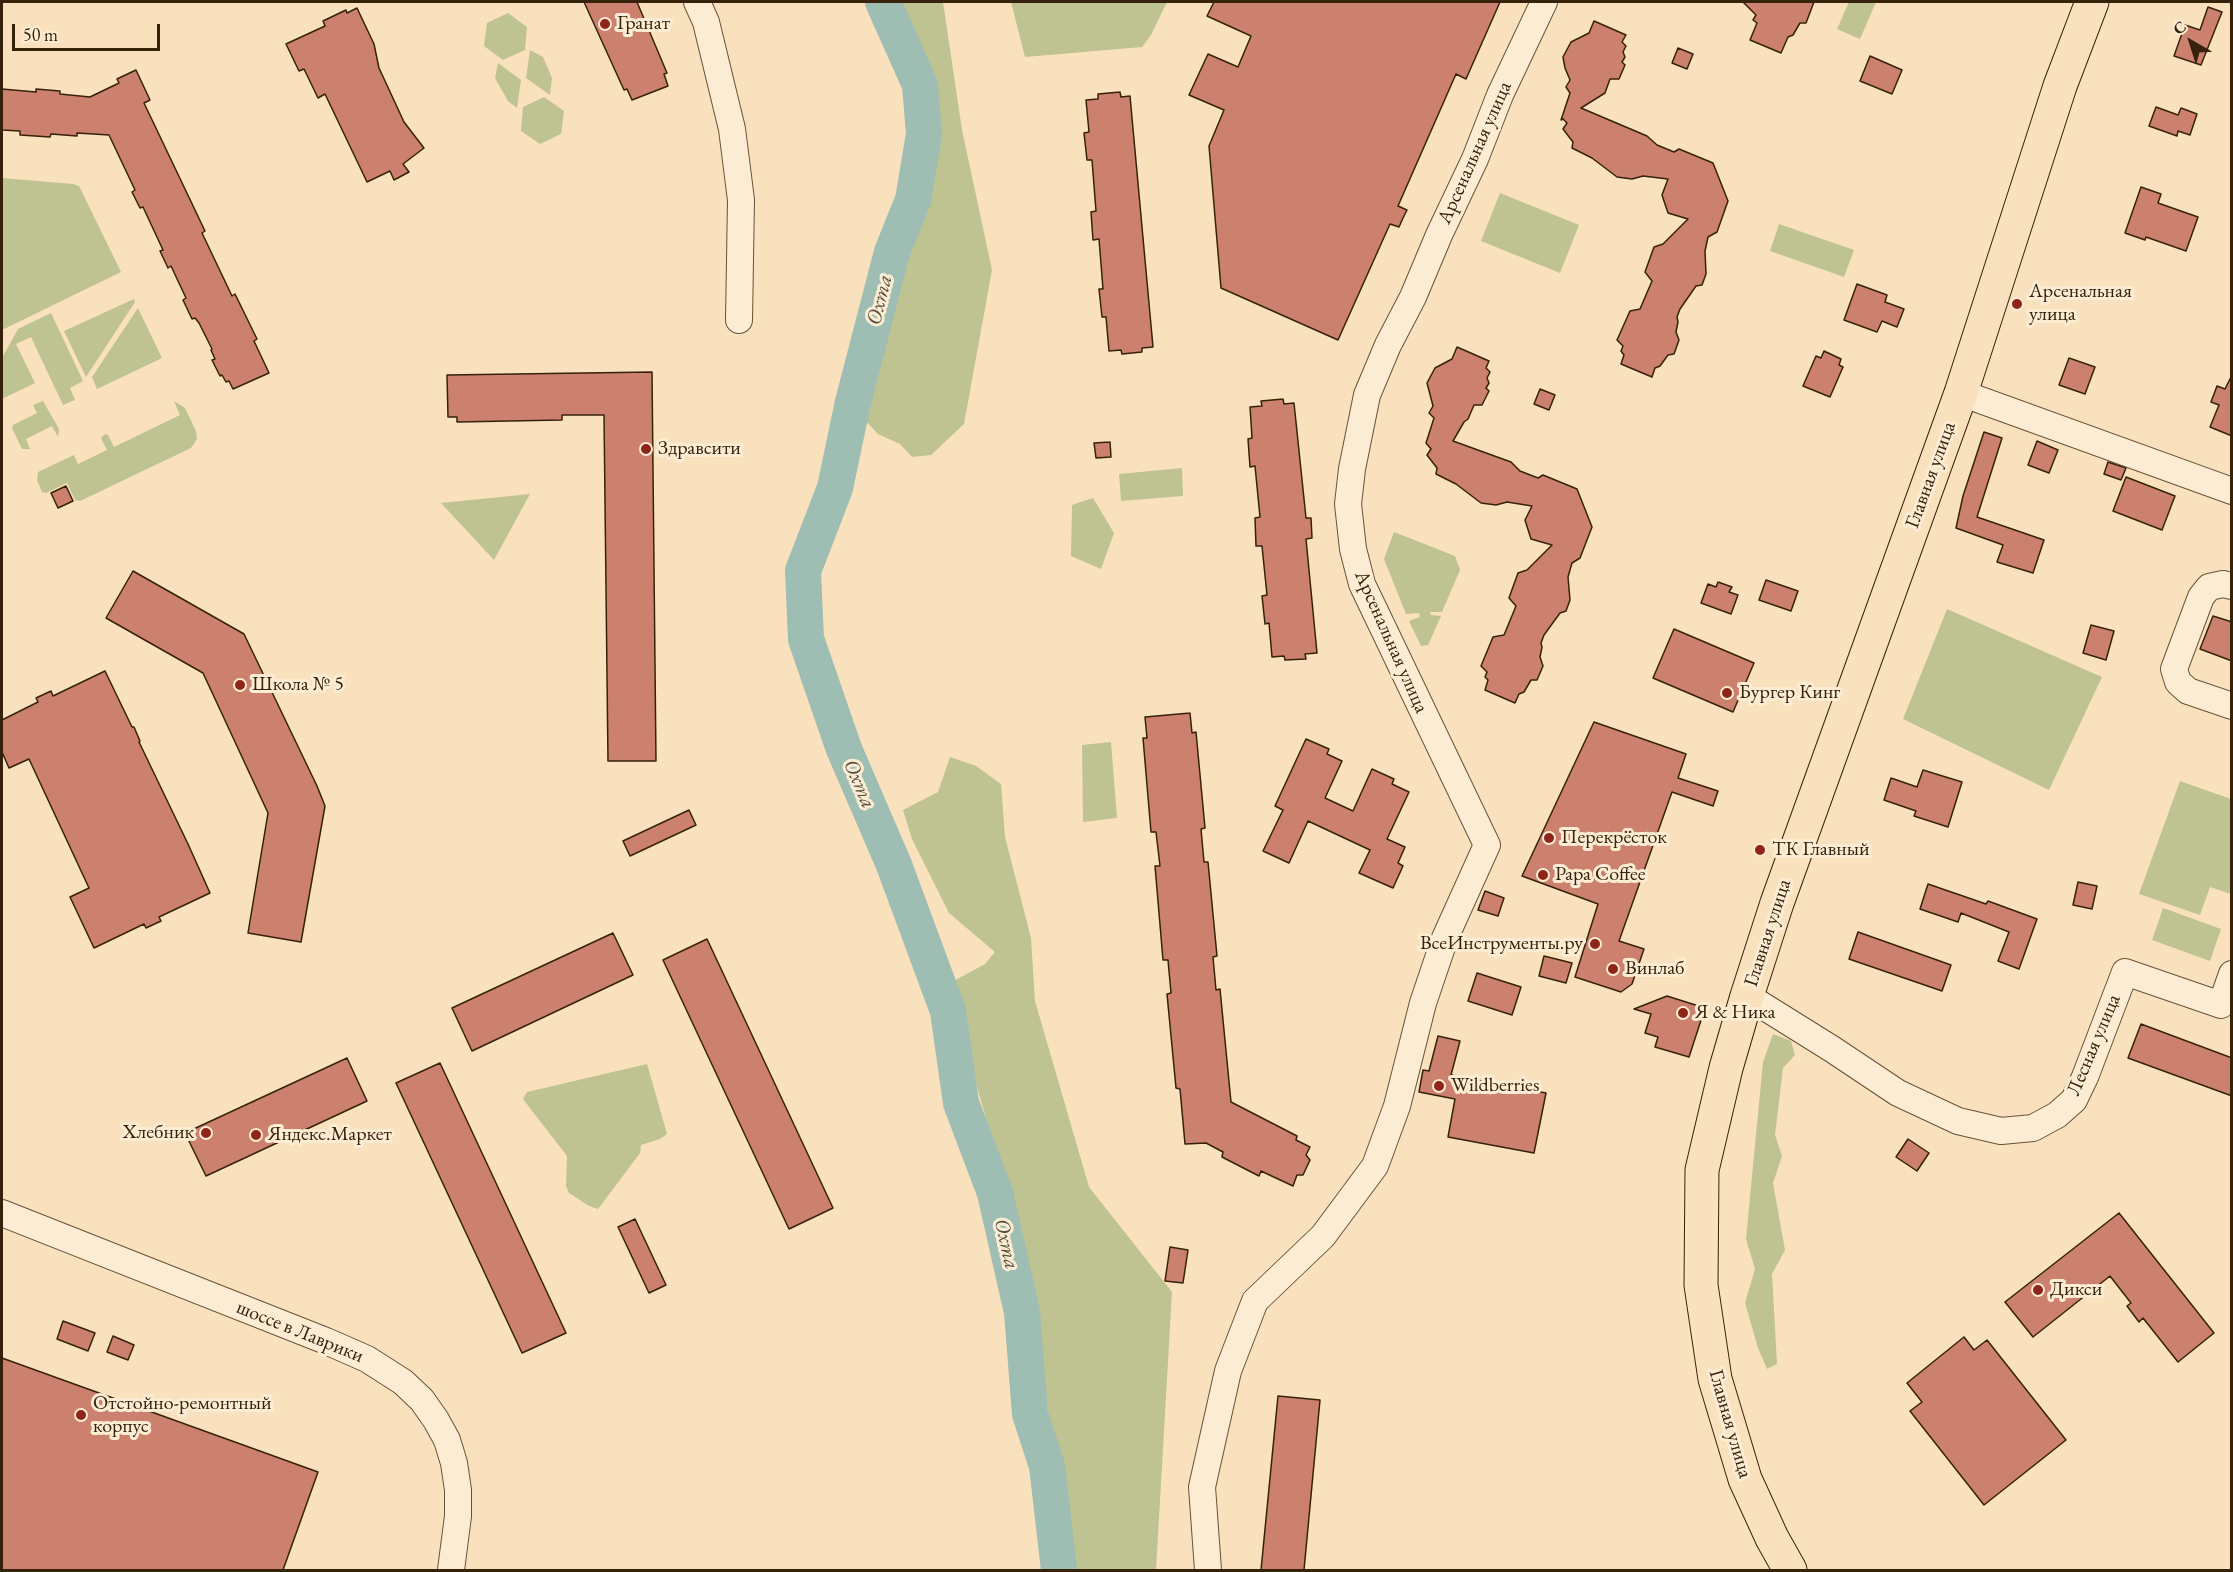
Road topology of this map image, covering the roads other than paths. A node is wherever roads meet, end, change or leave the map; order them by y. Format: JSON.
{"nodes":[{"id":1,"x":698,"y":2,"type":"edge"},
{"id":2,"x":1544,"y":2,"type":"edge"},
{"id":3,"x":2092,"y":2,"type":"edge"},
{"id":4,"x":738,"y":320,"type":"dead end"},
{"id":5,"x":1961,"y":393,"type":"junction"},
{"id":6,"x":2232,"y":491,"type":"edge"},
{"id":7,"x":2232,"y":586,"type":"edge"},
{"id":8,"x":2232,"y":706,"type":"edge"},
{"id":9,"x":2232,"y":974,"type":"edge"},
{"id":10,"x":1747,"y":996,"type":"junction"},
{"id":11,"x":2,"y":1213,"type":"edge"},
{"id":12,"x":450,"y":1570,"type":"edge"},
{"id":13,"x":1208,"y":1570,"type":"edge"},
{"id":14,"x":1790,"y":1570,"type":"edge"}],
"edges":[{"from":1,"to":4,"type":"street"},
{"from":2,"to":13,"type":"street","name":"Арсенальная улица"},
{"from":3,"to":5,"type":"main road","name":"Главная улица"},
{"from":5,"to":6,"type":"street"},
{"from":5,"to":10,"type":"main road","name":"Главная улица"},
{"from":7,"to":8,"type":"street"},
{"from":9,"to":10,"type":"street","name":"Лесная улица"},
{"from":10,"to":14,"type":"main road","name":"Главная улица"},
{"from":11,"to":12,"type":"street","name":"шоссе в Лаврики"}]}
